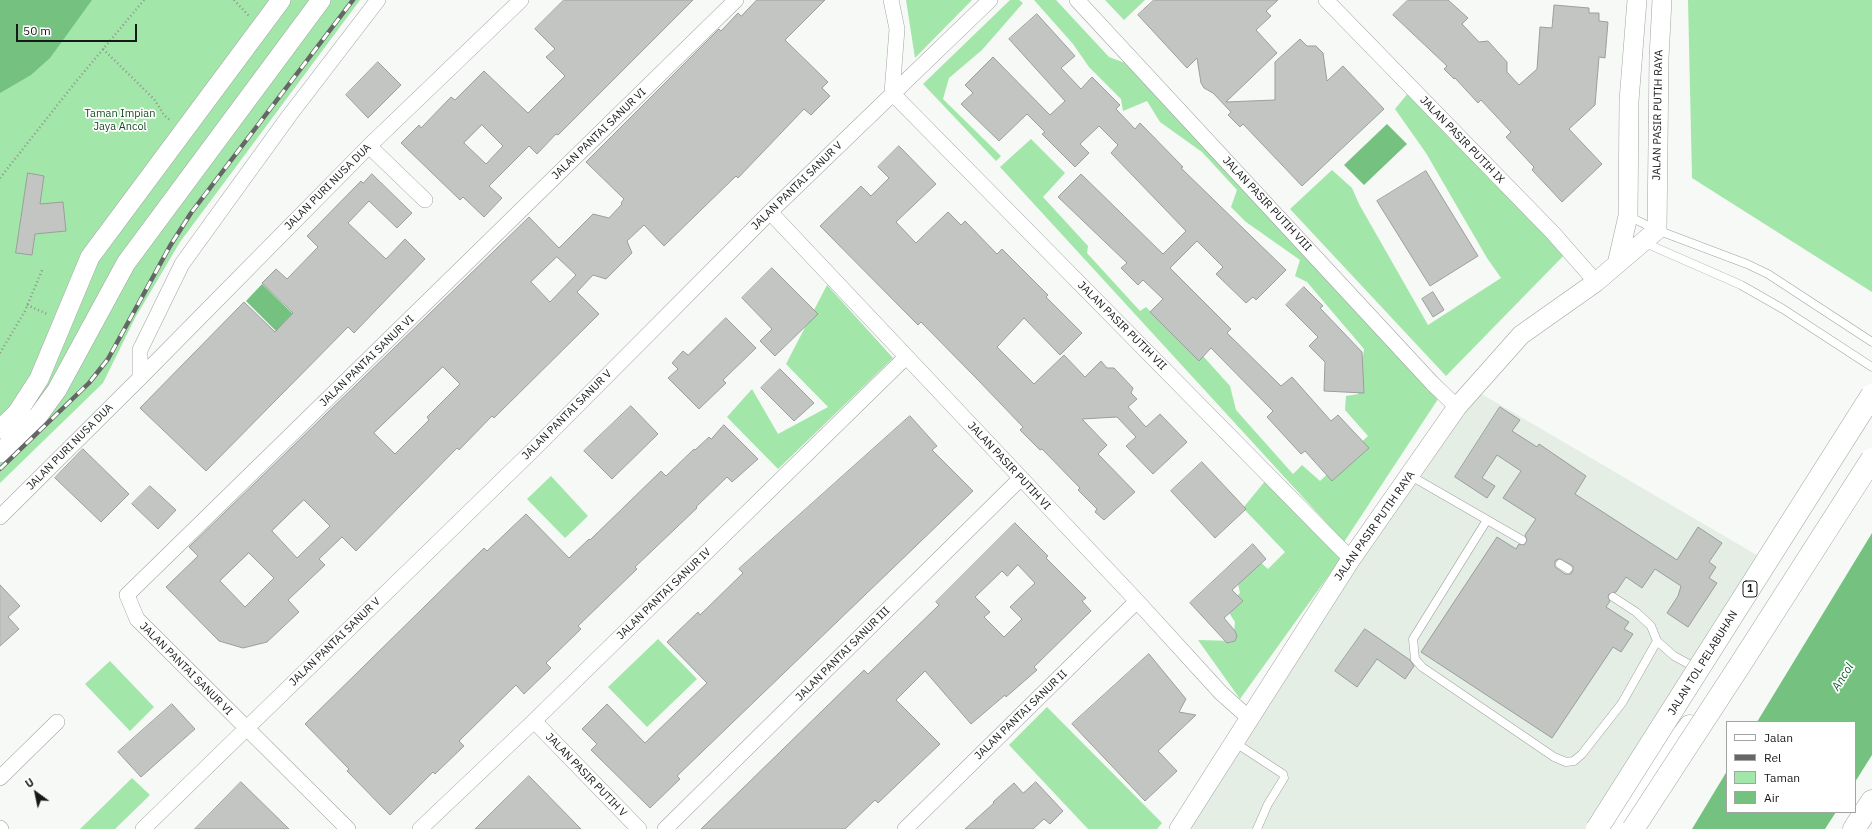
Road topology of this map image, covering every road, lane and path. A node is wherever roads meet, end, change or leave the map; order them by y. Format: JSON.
{"nodes":[{"id":1,"x":144,"y":0,"type":"edge"},
{"id":2,"x":281,"y":0,"type":"edge"},
{"id":3,"x":321,"y":0,"type":"edge"},
{"id":4,"x":378,"y":0,"type":"edge"},
{"id":5,"x":521,"y":0,"type":"edge"},
{"id":6,"x":736,"y":0,"type":"edge"},
{"id":7,"x":892,"y":0,"type":"edge"},
{"id":8,"x":990,"y":0,"type":"edge"},
{"id":9,"x":1077,"y":0,"type":"edge"},
{"id":10,"x":1326,"y":0,"type":"edge"},
{"id":11,"x":1637,"y":0,"type":"edge"},
{"id":12,"x":1662,"y":0,"type":"edge"},
{"id":13,"x":103,"y":49,"type":"junction"},
{"id":14,"x":892,"y":93,"type":"junction"},
{"id":15,"x":1658,"y":98,"type":"junction"},
{"id":16,"x":1629,"y":101,"type":"junction"},
{"id":17,"x":184,"y":132,"type":"junction"},
{"id":18,"x":369,"y":146,"type":"junction"},
{"id":19,"x":0,"y":178,"type":"edge"},
{"id":20,"x":425,"y":200,"type":"dead end"},
{"id":21,"x":770,"y":212,"type":"junction"},
{"id":22,"x":1628,"y":216,"type":"junction"},
{"id":23,"x":1638,"y":237,"type":"junction"},
{"id":24,"x":43,"y":268,"type":"dead end"},
{"id":25,"x":1596,"y":282,"type":"junction"},
{"id":26,"x":27,"y":305,"type":"junction"},
{"id":27,"x":64,"y":320,"type":"junction"},
{"id":28,"x":88,"y":331,"type":"junction"},
{"id":29,"x":1872,"y":342,"type":"edge"},
{"id":30,"x":0,"y":353,"type":"edge"},
{"id":31,"x":906,"y":357,"type":"junction"},
{"id":32,"x":1872,"y":367,"type":"edge"},
{"id":33,"x":140,"y":378,"type":"junction"},
{"id":34,"x":1872,"y":395,"type":"edge"},
{"id":35,"x":1457,"y":407,"type":"junction"},
{"id":36,"x":1872,"y":408,"type":"edge"},
{"id":37,"x":0,"y":429,"type":"edge"},
{"id":38,"x":0,"y":454,"type":"edge"},
{"id":39,"x":1872,"y":459,"type":"edge"},
{"id":40,"x":1872,"y":471,"type":"edge"},
{"id":41,"x":1411,"y":476,"type":"junction"},
{"id":42,"x":1020,"y":479,"type":"junction"},
{"id":43,"x":0,"y":516,"type":"edge"},
{"id":44,"x":1487,"y":520,"type":"junction"},
{"id":45,"x":1522,"y":540,"type":"dead end"},
{"id":46,"x":1351,"y":559,"type":"junction"},
{"id":47,"x":1560,"y":564,"type":"dead end"},
{"id":48,"x":1568,"y":569,"type":"dead end"},
{"id":49,"x":1613,"y":596,"type":"dead end"},
{"id":50,"x":1137,"y":601,"type":"junction"},
{"id":51,"x":1657,"y":642,"type":"junction"},
{"id":52,"x":1707,"y":675,"type":"junction"},
{"id":53,"x":1249,"y":718,"type":"junction"},
{"id":54,"x":534,"y":721,"type":"junction"},
{"id":55,"x":57,"y":722,"type":"dead end"},
{"id":56,"x":245,"y":729,"type":"junction"},
{"id":57,"x":1234,"y":742,"type":"junction"},
{"id":58,"x":0,"y":778,"type":"edge"},
{"id":59,"x":1872,"y":801,"type":"edge"},
{"id":60,"x":1619,"y":820,"type":"edge"},
{"id":61,"x":143,"y":829,"type":"edge"},
{"id":62,"x":348,"y":829,"type":"edge"},
{"id":63,"x":420,"y":829,"type":"edge"},
{"id":64,"x":639,"y":829,"type":"edge"},
{"id":65,"x":665,"y":829,"type":"edge"},
{"id":66,"x":905,"y":829,"type":"edge"},
{"id":67,"x":1179,"y":829,"type":"edge"},
{"id":68,"x":1257,"y":829,"type":"edge"},
{"id":69,"x":1598,"y":829,"type":"edge"},
{"id":70,"x":1854,"y":829,"type":"edge"}],
"edges":[{"from":1,"to":13,"type":"path"},
{"from":2,"to":17,"type":"street"},
{"from":3,"to":28,"type":"street"},
{"from":4,"to":33,"type":"street"},
{"from":5,"to":18,"type":"street","name":"JALAN PURI NUSA DUA"},
{"from":6,"to":56,"type":"street","name":"JALAN PANTAI SANUR VI"},
{"from":7,"to":14,"type":"street"},
{"from":8,"to":14,"type":"street","name":"JALAN PANTAI SANUR V"},
{"from":9,"to":35,"type":"street","name":"JALAN PASIR PUTIH VIII"},
{"from":10,"to":25,"type":"street","name":"JALAN PASIR PUTIH IX"},
{"from":11,"to":16,"type":"street"},
{"from":12,"to":15,"type":"street","name":"JALAN PASIR PUTIH RAYA"},
{"from":13,"to":17,"type":"path"},
{"from":13,"to":19,"type":"path"},
{"from":14,"to":21,"type":"street","name":"JALAN PANTAI SANUR V"},
{"from":14,"to":46,"type":"street","name":"JALAN PASIR PUTIH VII"},
{"from":15,"to":16,"type":"street"},
{"from":15,"to":23,"type":"street","name":"JALAN PASIR PUTIH RAYA"},
{"from":16,"to":22,"type":"street"},
{"from":17,"to":27,"type":"street"},
{"from":18,"to":20,"type":"street"},
{"from":18,"to":33,"type":"street","name":"JALAN PURI NUSA DUA"},
{"from":21,"to":31,"type":"street","name":"JALAN PASIR PUTIH VI"},
{"from":21,"to":56,"type":"street","name":"JALAN PANTAI SANUR V"},
{"from":22,"to":23,"type":"street"},
{"from":22,"to":23,"type":"lane"},
{"from":23,"to":25,"type":"street","name":"JALAN PASIR PUTIH RAYA"},
{"from":23,"to":29,"type":"lane"},
{"from":23,"to":32,"type":"lane"},
{"from":24,"to":26,"type":"path"},
{"from":25,"to":35,"type":"street","name":"JALAN PASIR PUTIH RAYA"},
{"from":26,"to":27,"type":"path"},
{"from":26,"to":30,"type":"path"},
{"from":27,"to":28,"type":"street"},
{"from":27,"to":37,"type":"street"},
{"from":28,"to":38,"type":"street"},
{"from":31,"to":42,"type":"street","name":"JALAN PASIR PUTIH VI"},
{"from":31,"to":54,"type":"street","name":"JALAN PANTAI SANUR IV"},
{"from":33,"to":43,"type":"street","name":"JALAN PURI NUSA DUA"},
{"from":34,"to":69,"type":"highway","name":"JALAN TOL PELABUHAN","number":"1","bridge":true},
{"from":35,"to":41,"type":"street","name":"JALAN PASIR PUTIH RAYA"},
{"from":36,"to":52,"type":"highway"},
{"from":39,"to":60,"type":"highway","bridge":true},
{"from":40,"to":60,"type":"highway"},
{"from":41,"to":44,"type":"lane"},
{"from":41,"to":46,"type":"street","name":"JALAN PASIR PUTIH RAYA"},
{"from":42,"to":50,"type":"street","name":"JALAN PASIR PUTIH VI"},
{"from":42,"to":65,"type":"street","name":"JALAN PANTAI SANUR III"},
{"from":44,"to":45,"type":"lane"},
{"from":44,"to":51,"type":"lane"},
{"from":46,"to":53,"type":"street","name":"JALAN PASIR PUTIH RAYA"},
{"from":47,"to":48,"type":"lane"},
{"from":49,"to":51,"type":"lane"},
{"from":50,"to":53,"type":"street","name":"JALAN PASIR PUTIH VI"},
{"from":50,"to":66,"type":"street","name":"JALAN PANTAI SANUR II"},
{"from":51,"to":52,"type":"lane"},
{"from":52,"to":60,"type":"highway"},
{"from":53,"to":57,"type":"street","name":"JALAN PASIR PUTIH RAYA"},
{"from":54,"to":63,"type":"street","name":"JALAN PANTAI SANUR IV"},
{"from":54,"to":64,"type":"street","name":"JALAN PASIR PUTIH V"},
{"from":55,"to":58,"type":"street"},
{"from":56,"to":61,"type":"street","name":"JALAN PANTAI SANUR V"},
{"from":56,"to":62,"type":"street"},
{"from":57,"to":67,"type":"street","name":"JALAN PASIR PUTIH RAYA"},
{"from":57,"to":68,"type":"lane"},
{"from":59,"to":70,"type":"highway"},
{"from":60,"to":69,"type":"highway"}]}
